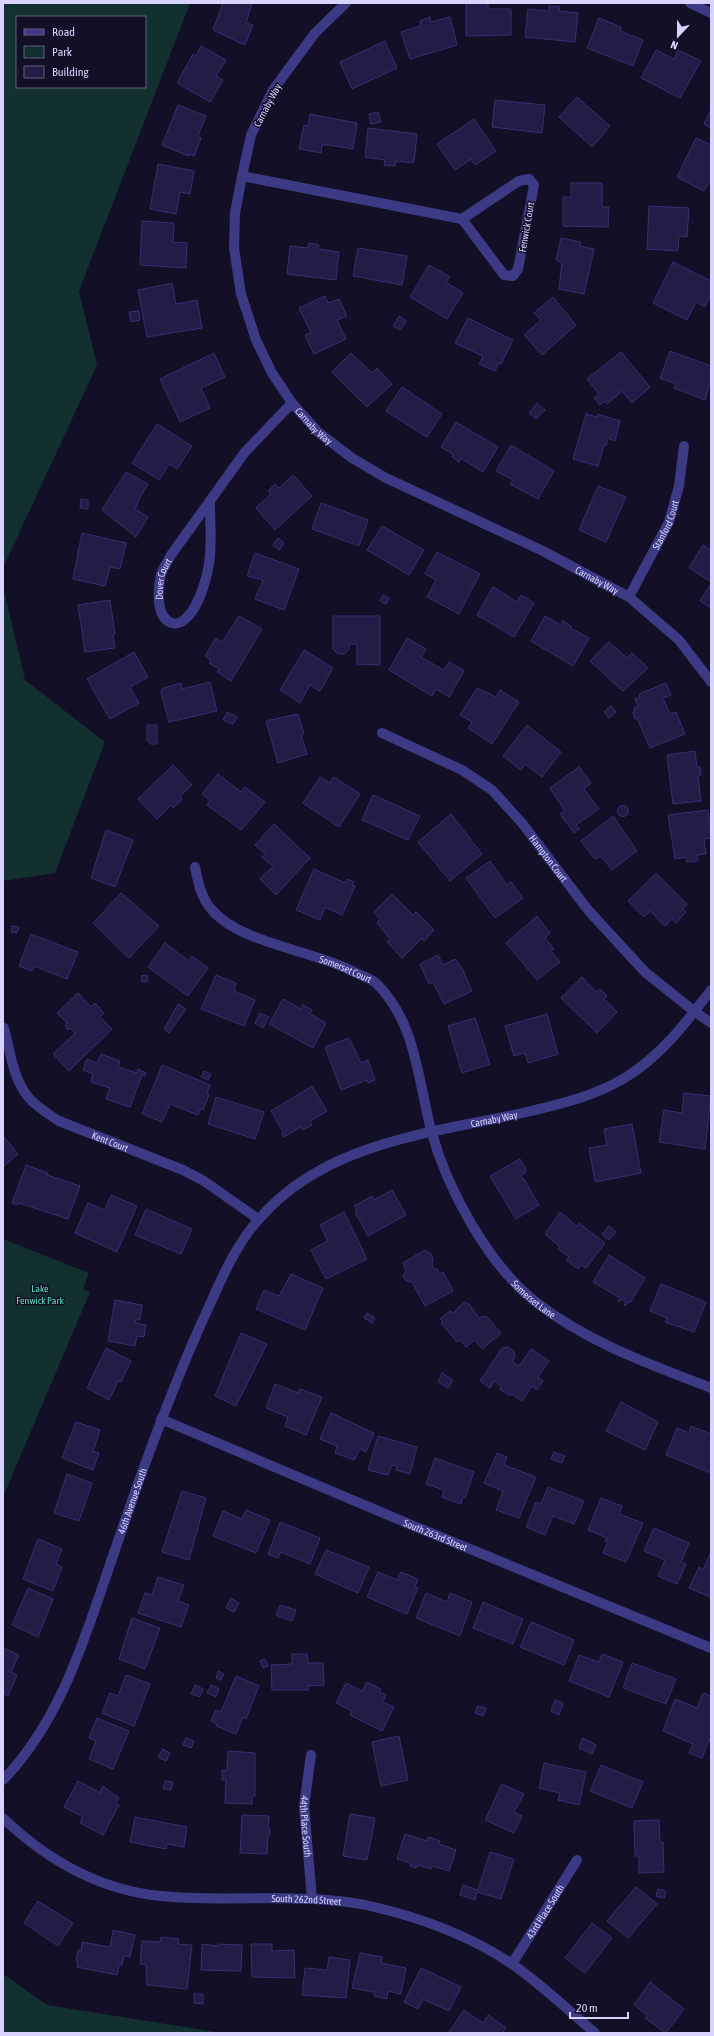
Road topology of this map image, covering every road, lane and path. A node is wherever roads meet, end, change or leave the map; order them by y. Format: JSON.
{"nodes":[{"id":1,"x":346,"y":3,"type":"edge"},
{"id":2,"x":690,"y":3,"type":"edge"},
{"id":3,"x":711,"y":12,"type":"edge"},
{"id":4,"x":242,"y":176,"type":"junction"},
{"id":5,"x":462,"y":219,"type":"junction"},
{"id":6,"x":292,"y":402,"type":"junction"},
{"id":7,"x":684,"y":446,"type":"dead end"},
{"id":8,"x":210,"y":502,"type":"junction"},
{"id":9,"x":630,"y":597,"type":"junction"},
{"id":10,"x":711,"y":682,"type":"edge"},
{"id":11,"x":382,"y":733,"type":"dead end"},
{"id":12,"x":194,"y":866,"type":"dead end"},
{"id":13,"x":711,"y":990,"type":"edge"},
{"id":14,"x":694,"y":1012,"type":"junction"},
{"id":15,"x":711,"y":1023,"type":"edge"},
{"id":16,"x":4,"y":1028,"type":"edge"},
{"id":17,"x":432,"y":1130,"type":"junction"},
{"id":18,"x":258,"y":1219,"type":"junction"},
{"id":19,"x":711,"y":1388,"type":"edge"},
{"id":20,"x":161,"y":1419,"type":"junction"},
{"id":21,"x":711,"y":1648,"type":"edge"},
{"id":22,"x":311,"y":1755,"type":"dead end"},
{"id":23,"x":3,"y":1780,"type":"edge"},
{"id":24,"x":3,"y":1818,"type":"edge"},
{"id":25,"x":577,"y":1860,"type":"dead end"},
{"id":26,"x":312,"y":1899,"type":"junction"},
{"id":27,"x":512,"y":1964,"type":"junction"},
{"id":28,"x":595,"y":2033,"type":"edge"}],
"edges":[{"from":1,"to":4,"type":"street","name":"Carnaby Way"},
{"from":2,"to":3,"type":"street"},
{"from":4,"to":5,"type":"street"},
{"from":4,"to":6,"type":"street","name":"Carnaby Way"},
{"from":5,"to":5,"type":"street","name":"Fenwick Court"},
{"from":6,"to":8,"type":"street","name":"Dover Court"},
{"from":6,"to":9,"type":"street","name":"Carnaby Way"},
{"from":7,"to":9,"type":"street","name":"Stanford Court"},
{"from":8,"to":8,"type":"street","name":"Dover Court"},
{"from":9,"to":10,"type":"street","name":"Carnaby Way"},
{"from":11,"to":14,"type":"street","name":"Hampton Court"},
{"from":12,"to":17,"type":"street","name":"Somerset Court"},
{"from":13,"to":14,"type":"street","name":"Carnaby Way"},
{"from":14,"to":15,"type":"street","name":"Hampton Court"},
{"from":14,"to":17,"type":"street","name":"Carnaby Way"},
{"from":16,"to":18,"type":"street","name":"Kent Court"},
{"from":17,"to":18,"type":"street","name":"Carnaby Way"},
{"from":17,"to":19,"type":"street","name":"Somerset Lane"},
{"from":18,"to":20,"type":"street","name":"46th Avenue South"},
{"from":20,"to":21,"type":"street","name":"South 263rd Street"},
{"from":20,"to":23,"type":"street","name":"46th Avenue South"},
{"from":22,"to":26,"type":"street","name":"44th Place South"},
{"from":24,"to":26,"type":"street","name":"South 262nd Street"},
{"from":25,"to":27,"type":"street","name":"43rd Place South"},
{"from":26,"to":27,"type":"street","name":"South 262nd Street"},
{"from":27,"to":28,"type":"street","name":"South 262nd Street"}]}
